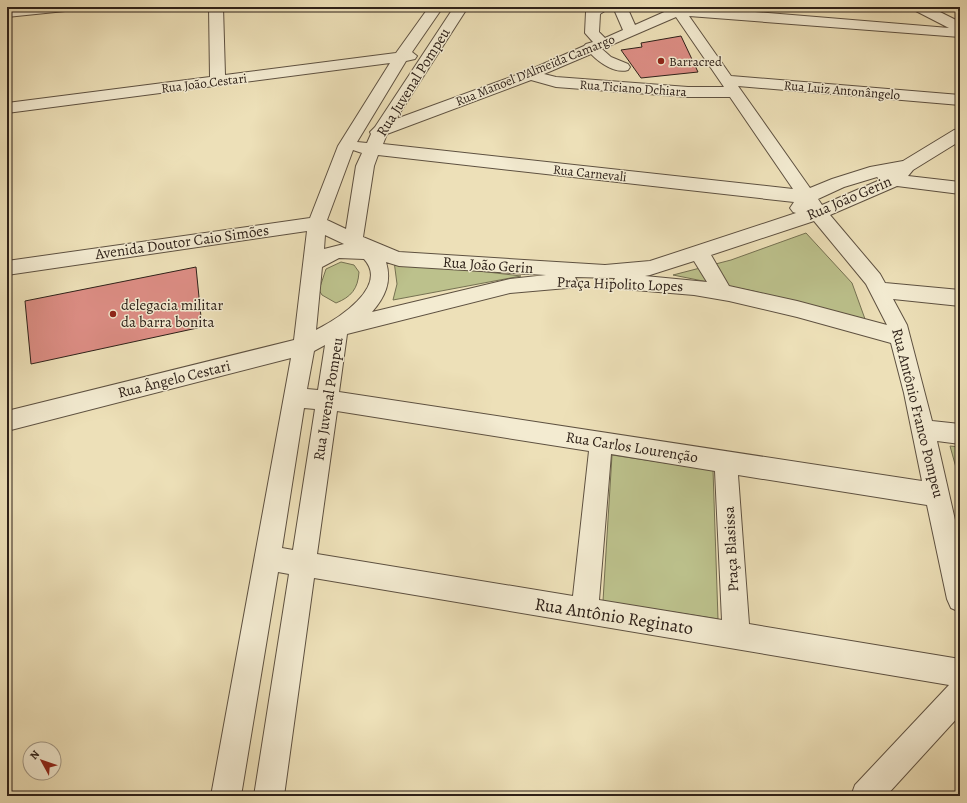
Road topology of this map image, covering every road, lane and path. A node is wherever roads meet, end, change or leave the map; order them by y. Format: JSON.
{"nodes":[{"id":1,"x":65,"y":7,"type":"edge"},
{"id":2,"x":216,"y":7,"type":"edge"},
{"id":3,"x":436,"y":7,"type":"edge"},
{"id":4,"x":461,"y":7,"type":"edge"},
{"id":5,"x":604,"y":7,"type":"edge"},
{"id":6,"x":620,"y":7,"type":"edge"},
{"id":7,"x":681,"y":8,"type":"edge"},
{"id":8,"x":923,"y":8,"type":"edge"},
{"id":9,"x":7,"y":13,"type":"edge"},
{"id":10,"x":960,"y":28,"type":"edge"},
{"id":11,"x":630,"y":31,"type":"junction"},
{"id":12,"x":960,"y":33,"type":"edge"},
{"id":13,"x":597,"y":45,"type":"junction"},
{"id":14,"x":430,"y":54,"type":"junction"},
{"id":15,"x":401,"y":57,"type":"junction"},
{"id":16,"x":623,"y":67,"type":"dead end"},
{"id":17,"x":532,"y":74,"type":"junction"},
{"id":18,"x":725,"y":80,"type":"junction"},
{"id":19,"x":218,"y":81,"type":"junction"},
{"id":20,"x":734,"y":92,"type":"junction"},
{"id":21,"x":960,"y":100,"type":"edge"},
{"id":22,"x":7,"y":108,"type":"edge"},
{"id":23,"x":960,"y":134,"type":"edge"},
{"id":24,"x":351,"y":138,"type":"junction"},
{"id":25,"x":377,"y":140,"type":"junction"},
{"id":26,"x":907,"y":166,"type":"junction"},
{"id":27,"x":876,"y":171,"type":"junction"},
{"id":28,"x":895,"y":180,"type":"junction"},
{"id":29,"x":960,"y":188,"type":"edge"},
{"id":30,"x":808,"y":197,"type":"junction"},
{"id":31,"x":818,"y":213,"type":"junction"},
{"id":32,"x":317,"y":223,"type":"junction"},
{"id":33,"x":787,"y":224,"type":"junction"},
{"id":34,"x":361,"y":247,"type":"junction"},
{"id":35,"x":700,"y":252,"type":"junction"},
{"id":36,"x":314,"y":263,"type":"junction"},
{"id":37,"x":7,"y":268,"type":"edge"},
{"id":38,"x":878,"y":290,"type":"junction"},
{"id":39,"x":722,"y":291,"type":"junction"},
{"id":40,"x":960,"y":298,"type":"edge"},
{"id":41,"x":338,"y":328,"type":"junction"},
{"id":42,"x":900,"y":337,"type":"junction"},
{"id":43,"x":304,"y":346,"type":"junction"},
{"id":44,"x":295,"y":398,"type":"junction"},
{"id":45,"x":327,"y":400,"type":"junction"},
{"id":46,"x":7,"y":421,"type":"edge"},
{"id":47,"x":924,"y":430,"type":"junction"},
{"id":48,"x":960,"y":434,"type":"edge"},
{"id":49,"x":600,"y":442,"type":"junction"},
{"id":50,"x":726,"y":462,"type":"junction"},
{"id":51,"x":938,"y":495,"type":"junction"},
{"id":52,"x":267,"y":558,"type":"junction"},
{"id":53,"x":303,"y":565,"type":"junction"},
{"id":54,"x":960,"y":599,"type":"edge"},
{"id":55,"x":585,"y":611,"type":"junction"},
{"id":56,"x":736,"y":636,"type":"junction"},
{"id":57,"x":960,"y":673,"type":"edge"},
{"id":58,"x":960,"y":694,"type":"edge"},
{"id":59,"x":226,"y":796,"type":"edge"},
{"id":60,"x":268,"y":796,"type":"edge"},
{"id":61,"x":866,"y":796,"type":"edge"}],
"edges":[{"from":1,"to":9,"type":"street"},
{"from":2,"to":19,"type":"street"},
{"from":3,"to":15,"type":"street","name":"Rua Juvenal Pompeu"},
{"from":4,"to":14,"type":"street","name":"Rua Juvenal Pompeu"},
{"from":5,"to":13,"type":"street"},
{"from":6,"to":11,"type":"street"},
{"from":7,"to":11,"type":"street","name":"Rua Manoel D'Almeida Camargo"},
{"from":7,"to":12,"type":"street"},
{"from":7,"to":18,"type":"street","name":"Rua Antônio Franco Pompeu"},
{"from":8,"to":10,"type":"street"},
{"from":11,"to":13,"type":"street","name":"Rua Manoel D'Almeida Camargo"},
{"from":13,"to":16,"type":"street"},
{"from":13,"to":17,"type":"street","name":"Rua Manoel D'Almeida Camargo"},
{"from":14,"to":15,"type":"street","name":"Rua João Cestari"},
{"from":14,"to":25,"type":"street","name":"Rua Juvenal Pompeu"},
{"from":15,"to":19,"type":"street","name":"Rua João Cestari"},
{"from":15,"to":24,"type":"street","name":"Rua Juvenal Pompeu"},
{"from":17,"to":20,"type":"street","name":"Rua Ticiano Dchiara"},
{"from":17,"to":25,"type":"street","name":"Rua Manoel D'Almeida Camargo"},
{"from":18,"to":20,"type":"street","name":"Rua Antônio Franco Pompeu"},
{"from":18,"to":21,"type":"street","name":"Rua Luiz Antonângelo"},
{"from":19,"to":22,"type":"street","name":"Rua João Cestari"},
{"from":20,"to":30,"type":"street","name":"Rua Antônio Franco Pompeu"},
{"from":23,"to":26,"type":"street","name":"Rua João Gerin"},
{"from":24,"to":25,"type":"street","name":"Rua Carnevali"},
{"from":24,"to":32,"type":"street","name":"Rua Juvenal Pompeu"},
{"from":25,"to":30,"type":"street","name":"Rua Carnevali"},
{"from":25,"to":34,"type":"street","name":"Rua Juvenal Pompeu"},
{"from":26,"to":27,"type":"street","name":"Rua João Gerin"},
{"from":26,"to":28,"type":"street","name":"Rua João Gerin"},
{"from":27,"to":28,"type":"street"},
{"from":27,"to":30,"type":"street","name":"Rua João Gerin"},
{"from":28,"to":29,"type":"street"},
{"from":28,"to":31,"type":"street","name":"Rua João Gerin"},
{"from":30,"to":31,"type":"street","name":"Rua Antônio Franco Pompeu"},
{"from":30,"to":33,"type":"street","name":"Rua João Gerin"},
{"from":31,"to":33,"type":"street","name":"Rua João Gerin"},
{"from":31,"to":38,"type":"street","name":"Rua Antônio Franco Pompeu"},
{"from":32,"to":34,"type":"street"},
{"from":32,"to":36,"type":"street","name":"Rua Juvenal Pompeu"},
{"from":32,"to":37,"type":"street","name":"Avenida Doutor Caio Simões"},
{"from":33,"to":35,"type":"street","name":"Rua João Gerin"},
{"from":34,"to":35,"type":"street","name":"Rua João Gerin"},
{"from":34,"to":36,"type":"street"},
{"from":34,"to":41,"type":"street","name":"Rua Juvenal Pompeu"},
{"from":35,"to":39,"type":"street"},
{"from":36,"to":43,"type":"street","name":"Rua Juvenal Pompeu"},
{"from":38,"to":40,"type":"street"},
{"from":38,"to":42,"type":"street","name":"Rua Antônio Franco Pompeu"},
{"from":39,"to":41,"type":"street","name":"Praça Hipolito Lopes"},
{"from":39,"to":42,"type":"street","name":"Praça Hipolito Lopes"},
{"from":41,"to":43,"type":"street","name":"Rua Ângelo Cestari"},
{"from":41,"to":45,"type":"street","name":"Rua Juvenal Pompeu"},
{"from":42,"to":47,"type":"street","name":"Rua Antônio Franco Pompeu"},
{"from":43,"to":44,"type":"street","name":"Rua Juvenal Pompeu"},
{"from":43,"to":46,"type":"street","name":"Rua Ângelo Cestari"},
{"from":44,"to":45,"type":"street","name":"Rua Carlos Lourenção"},
{"from":44,"to":52,"type":"street","name":"Rua Juvenal Pompeu"},
{"from":45,"to":49,"type":"street","name":"Rua Carlos Lourenção"},
{"from":45,"to":53,"type":"street","name":"Rua Juvenal Pompeu"},
{"from":47,"to":48,"type":"street"},
{"from":47,"to":51,"type":"street","name":"Rua Antônio Franco Pompeu"},
{"from":49,"to":50,"type":"street","name":"Rua Carlos Lourenção"},
{"from":49,"to":55,"type":"street"},
{"from":50,"to":51,"type":"street","name":"Rua Carlos Lourenção"},
{"from":50,"to":56,"type":"street","name":"Praça Blasissa"},
{"from":51,"to":54,"type":"street","name":"Rua Antônio Franco Pompeu"},
{"from":52,"to":53,"type":"street","name":"Rua Antônio Reginato"},
{"from":52,"to":59,"type":"street","name":"Rua Juvenal Pompeu"},
{"from":53,"to":55,"type":"street","name":"Rua Antônio Reginato"},
{"from":53,"to":60,"type":"street","name":"Rua Juvenal Pompeu"},
{"from":55,"to":56,"type":"street","name":"Rua Antônio Reginato"},
{"from":56,"to":57,"type":"street","name":"Rua Antônio Reginato"},
{"from":58,"to":61,"type":"street"}]}
